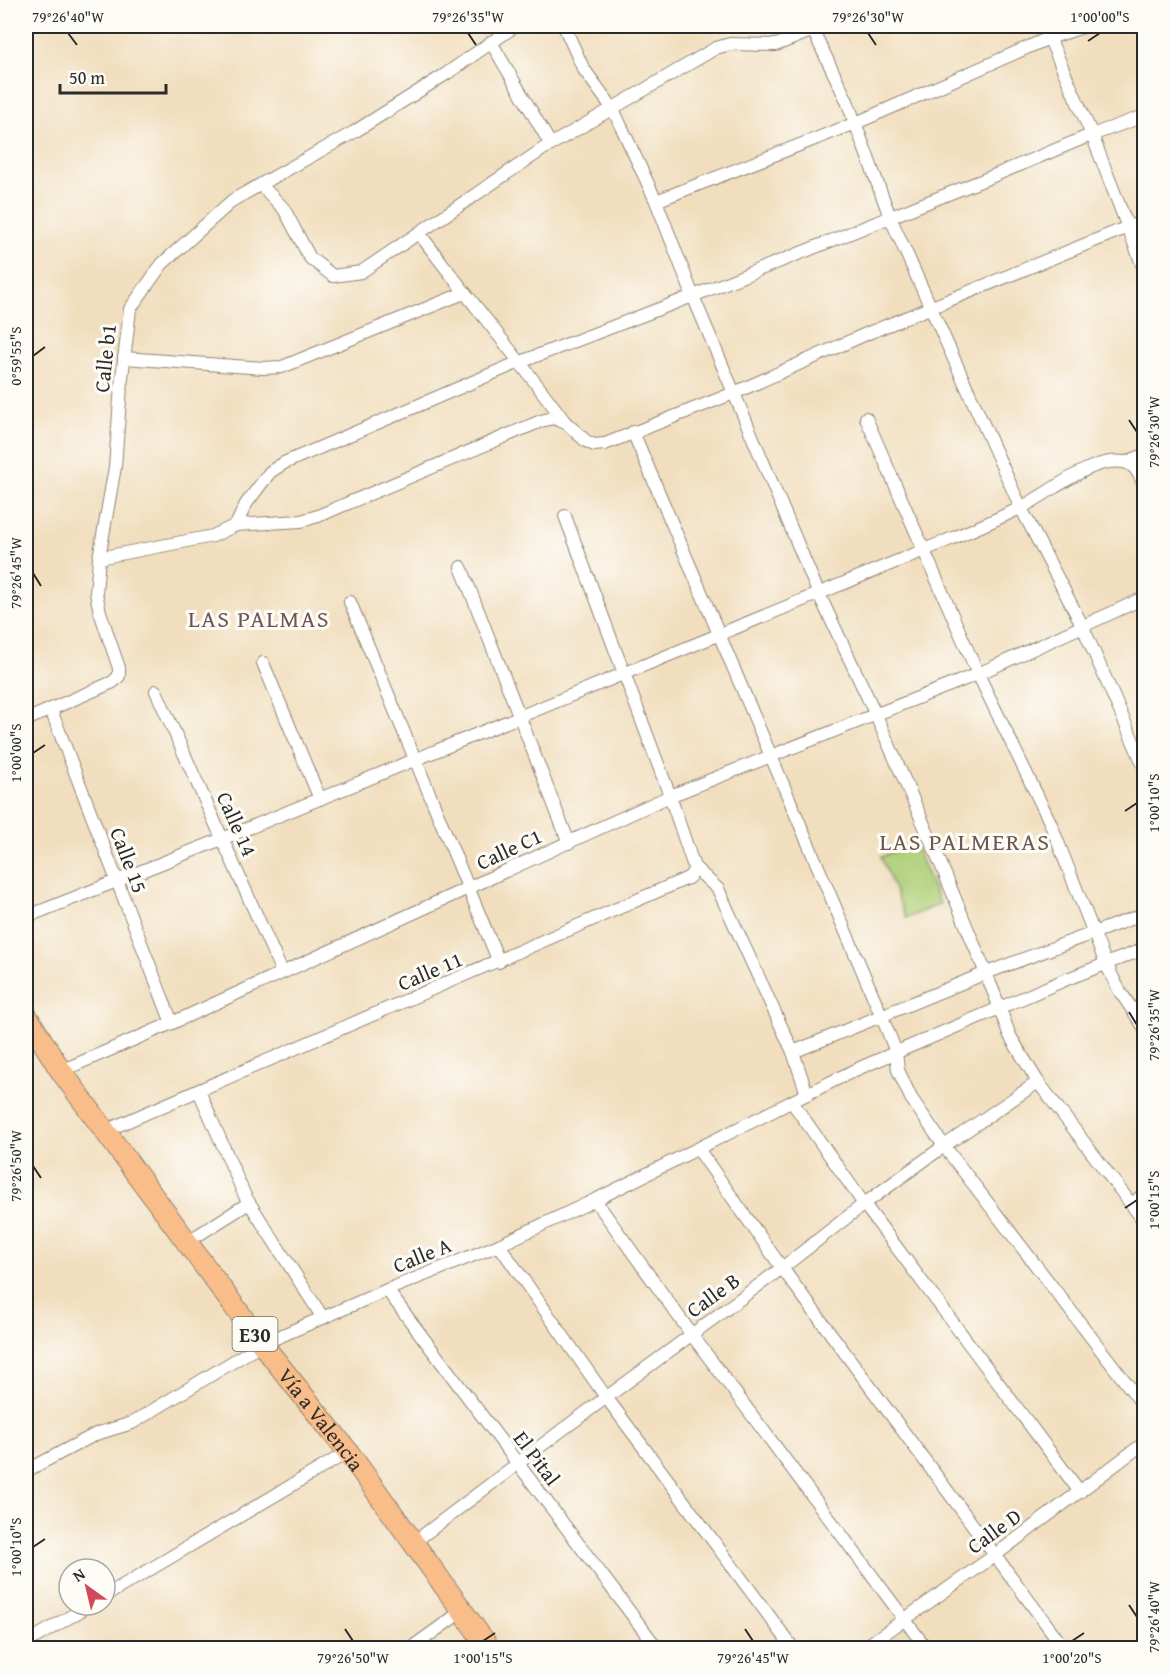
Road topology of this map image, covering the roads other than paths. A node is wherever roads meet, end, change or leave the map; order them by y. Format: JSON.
{"nodes":[{"id":1,"x":515,"y":26,"type":"edge"},
{"id":2,"x":564,"y":26,"type":"edge"},
{"id":3,"x":1044,"y":26,"type":"edge"},
{"id":4,"x":1086,"y":26,"type":"edge"},
{"id":5,"x":816,"y":27,"type":"edge"},
{"id":6,"x":1049,"y":38,"type":"junction"},
{"id":7,"x":491,"y":42,"type":"junction"},
{"id":8,"x":613,"y":109,"type":"junction"},
{"id":9,"x":1144,"y":116,"type":"edge"},
{"id":10,"x":856,"y":123,"type":"junction"},
{"id":11,"x":1092,"y":135,"type":"junction"},
{"id":12,"x":551,"y":145,"type":"junction"},
{"id":13,"x":261,"y":184,"type":"junction"},
{"id":14,"x":656,"y":201,"type":"junction"},
{"id":15,"x":890,"y":217,"type":"junction"},
{"id":16,"x":1144,"y":222,"type":"edge"},
{"id":17,"x":1128,"y":228,"type":"junction"},
{"id":18,"x":419,"y":233,"type":"junction"},
{"id":19,"x":1144,"y":269,"type":"edge"},
{"id":20,"x":464,"y":293,"type":"junction"},
{"id":21,"x":693,"y":296,"type":"junction"},
{"id":22,"x":933,"y":308,"type":"junction"},
{"id":23,"x":124,"y":358,"type":"junction"},
{"id":24,"x":521,"y":362,"type":"junction"},
{"id":25,"x":734,"y":393,"type":"junction"},
{"id":26,"x":866,"y":418,"type":"dead end"},
{"id":27,"x":566,"y":423,"type":"junction"},
{"id":28,"x":633,"y":432,"type":"junction"},
{"id":29,"x":1144,"y":454,"type":"edge"},
{"id":30,"x":1131,"y":465,"type":"junction"},
{"id":31,"x":1144,"y":484,"type":"edge"},
{"id":32,"x":1021,"y":508,"type":"junction"},
{"id":33,"x":565,"y":516,"type":"dead end"},
{"id":34,"x":236,"y":525,"type":"junction"},
{"id":35,"x":922,"y":551,"type":"junction"},
{"id":36,"x":99,"y":558,"type":"junction"},
{"id":37,"x":461,"y":567,"type":"dead end"},
{"id":38,"x":818,"y":592,"type":"junction"},
{"id":39,"x":1144,"y":598,"type":"edge"},
{"id":40,"x":350,"y":602,"type":"dead end"},
{"id":41,"x":1082,"y":625,"type":"junction"},
{"id":42,"x":720,"y":634,"type":"junction"},
{"id":43,"x":263,"y":663,"type":"dead end"},
{"id":44,"x":624,"y":672,"type":"junction"},
{"id":45,"x":978,"y":674,"type":"junction"},
{"id":46,"x":156,"y":691,"type":"dead end"},
{"id":47,"x":51,"y":710,"type":"junction"},
{"id":48,"x":875,"y":713,"type":"junction"},
{"id":49,"x":518,"y":717,"type":"junction"},
{"id":50,"x":26,"y":720,"type":"edge"},
{"id":51,"x":772,"y":756,"type":"junction"},
{"id":52,"x":414,"y":760,"type":"junction"},
{"id":53,"x":1144,"y":766,"type":"edge"},
{"id":54,"x":670,"y":796,"type":"junction"},
{"id":55,"x":320,"y":799,"type":"junction"},
{"id":56,"x":222,"y":839,"type":"junction"},
{"id":57,"x":569,"y":843,"type":"junction"},
{"id":58,"x":694,"y":867,"type":"junction"},
{"id":59,"x":116,"y":881,"type":"junction"},
{"id":60,"x":468,"y":889,"type":"junction"},
{"id":61,"x":1144,"y":914,"type":"edge"},
{"id":62,"x":26,"y":916,"type":"edge"},
{"id":63,"x":1094,"y":933,"type":"junction"},
{"id":64,"x":1144,"y":949,"type":"edge"},
{"id":65,"x":499,"y":962,"type":"junction"},
{"id":66,"x":1106,"y":964,"type":"junction"},
{"id":67,"x":282,"y":972,"type":"junction"},
{"id":68,"x":986,"y":973,"type":"junction"},
{"id":69,"x":999,"y":1008,"type":"junction"},
{"id":70,"x":26,"y":1016,"type":"edge"},
{"id":71,"x":882,"y":1017,"type":"junction"},
{"id":72,"x":172,"y":1023,"type":"junction"},
{"id":73,"x":1144,"y":1027,"type":"edge"},
{"id":74,"x":793,"y":1052,"type":"junction"},
{"id":75,"x":896,"y":1052,"type":"junction"},
{"id":76,"x":62,"y":1071,"type":"junction"},
{"id":77,"x":1038,"y":1082,"type":"junction"},
{"id":78,"x":199,"y":1091,"type":"junction"},
{"id":79,"x":807,"y":1094,"type":"junction"},
{"id":80,"x":792,"y":1102,"type":"junction"},
{"id":81,"x":105,"y":1131,"type":"junction"},
{"id":82,"x":944,"y":1146,"type":"junction"},
{"id":83,"x":698,"y":1149,"type":"junction"},
{"id":84,"x":1144,"y":1194,"type":"edge"},
{"id":85,"x":595,"y":1200,"type":"junction"},
{"id":86,"x":249,"y":1203,"type":"junction"},
{"id":87,"x":864,"y":1204,"type":"junction"},
{"id":88,"x":1132,"y":1204,"type":"junction"},
{"id":89,"x":1144,"y":1221,"type":"edge"},
{"id":90,"x":187,"y":1242,"type":"junction"},
{"id":91,"x":499,"y":1245,"type":"junction"},
{"id":92,"x":782,"y":1268,"type":"junction"},
{"id":93,"x":387,"y":1290,"type":"junction"},
{"id":94,"x":323,"y":1318,"type":"junction"},
{"id":95,"x":692,"y":1335,"type":"junction"},
{"id":96,"x":262,"y":1344,"type":"junction"},
{"id":97,"x":606,"y":1397,"type":"junction"},
{"id":98,"x":1144,"y":1406,"type":"edge"},
{"id":99,"x":1144,"y":1443,"type":"edge"},
{"id":100,"x":348,"y":1452,"type":"junction"},
{"id":101,"x":517,"y":1464,"type":"junction"},
{"id":102,"x":26,"y":1471,"type":"edge"},
{"id":103,"x":1080,"y":1492,"type":"junction"},
{"id":104,"x":412,"y":1543,"type":"junction"},
{"id":105,"x":994,"y":1556,"type":"junction"},
{"id":106,"x":117,"y":1589,"type":"edge"},
{"id":107,"x":461,"y":1612,"type":"junction"},
{"id":108,"x":70,"y":1617,"type":"edge"},
{"id":109,"x":903,"y":1619,"type":"junction"},
{"id":110,"x":26,"y":1643,"type":"edge"},
{"id":111,"x":411,"y":1648,"type":"edge"},
{"id":112,"x":489,"y":1648,"type":"edge"},
{"id":113,"x":657,"y":1648,"type":"edge"},
{"id":114,"x":793,"y":1648,"type":"edge"},
{"id":115,"x":864,"y":1648,"type":"edge"},
{"id":116,"x":926,"y":1648,"type":"edge"},
{"id":117,"x":1064,"y":1648,"type":"edge"}],
"edges":[{"from":1,"to":7,"type":"street","name":"Calle b1"},
{"from":2,"to":8,"type":"street"},
{"from":3,"to":6,"type":"street"},
{"from":4,"to":6,"type":"street"},
{"from":5,"to":8,"type":"street"},
{"from":5,"to":10,"type":"street"},
{"from":6,"to":10,"type":"street"},
{"from":6,"to":11,"type":"street"},
{"from":7,"to":12,"type":"street"},
{"from":7,"to":13,"type":"street","name":"Calle b1"},
{"from":8,"to":12,"type":"street"},
{"from":8,"to":14,"type":"street"},
{"from":9,"to":11,"type":"street"},
{"from":10,"to":14,"type":"street"},
{"from":10,"to":15,"type":"street"},
{"from":11,"to":15,"type":"street"},
{"from":11,"to":17,"type":"street"},
{"from":12,"to":18,"type":"street"},
{"from":13,"to":18,"type":"street"},
{"from":13,"to":23,"type":"street","name":"Calle b1"},
{"from":14,"to":21,"type":"street"},
{"from":15,"to":21,"type":"street"},
{"from":15,"to":22,"type":"street"},
{"from":16,"to":17,"type":"street"},
{"from":17,"to":19,"type":"street"},
{"from":17,"to":22,"type":"street"},
{"from":18,"to":20,"type":"street"},
{"from":20,"to":23,"type":"street"},
{"from":20,"to":24,"type":"street"},
{"from":21,"to":24,"type":"street"},
{"from":21,"to":25,"type":"street"},
{"from":22,"to":25,"type":"street"},
{"from":22,"to":32,"type":"street"},
{"from":23,"to":36,"type":"street","name":"Calle b1"},
{"from":24,"to":27,"type":"street"},
{"from":24,"to":34,"type":"street"},
{"from":25,"to":28,"type":"street"},
{"from":25,"to":38,"type":"street"},
{"from":26,"to":35,"type":"street"},
{"from":27,"to":28,"type":"street"},
{"from":27,"to":34,"type":"street"},
{"from":28,"to":42,"type":"street"},
{"from":29,"to":30,"type":"street"},
{"from":30,"to":31,"type":"street"},
{"from":30,"to":32,"type":"street"},
{"from":32,"to":35,"type":"street"},
{"from":32,"to":41,"type":"street"},
{"from":33,"to":44,"type":"street"},
{"from":34,"to":36,"type":"street"},
{"from":35,"to":38,"type":"street"},
{"from":35,"to":45,"type":"street"},
{"from":36,"to":47,"type":"street","name":"Calle b1"},
{"from":37,"to":49,"type":"street"},
{"from":38,"to":42,"type":"street"},
{"from":38,"to":48,"type":"street"},
{"from":39,"to":41,"type":"street","name":"Calle C1"},
{"from":40,"to":52,"type":"street"},
{"from":41,"to":45,"type":"street","name":"Calle C1"},
{"from":41,"to":53,"type":"street"},
{"from":42,"to":44,"type":"street"},
{"from":42,"to":51,"type":"street"},
{"from":43,"to":55,"type":"street"},
{"from":44,"to":49,"type":"street"},
{"from":44,"to":54,"type":"street"},
{"from":45,"to":48,"type":"street","name":"Calle C1"},
{"from":45,"to":63,"type":"street"},
{"from":46,"to":56,"type":"street","name":"Calle 14"},
{"from":47,"to":50,"type":"street","name":"Calle b1"},
{"from":47,"to":59,"type":"street","name":"Calle 15"},
{"from":48,"to":51,"type":"street","name":"Calle C1"},
{"from":48,"to":68,"type":"street"},
{"from":49,"to":52,"type":"street"},
{"from":49,"to":57,"type":"street"},
{"from":51,"to":54,"type":"street","name":"Calle C1"},
{"from":51,"to":71,"type":"street"},
{"from":52,"to":55,"type":"street"},
{"from":52,"to":60,"type":"street"},
{"from":54,"to":57,"type":"street","name":"Calle C1"},
{"from":54,"to":58,"type":"street"},
{"from":55,"to":56,"type":"street"},
{"from":56,"to":59,"type":"street"},
{"from":56,"to":67,"type":"street","name":"Calle 14"},
{"from":57,"to":60,"type":"street","name":"Calle C1"},
{"from":58,"to":65,"type":"street","name":"Calle 11"},
{"from":58,"to":74,"type":"street"},
{"from":59,"to":62,"type":"street"},
{"from":59,"to":72,"type":"street","name":"Calle 15"},
{"from":60,"to":65,"type":"street"},
{"from":60,"to":67,"type":"street","name":"Calle C1"},
{"from":61,"to":63,"type":"street"},
{"from":63,"to":66,"type":"street"},
{"from":63,"to":68,"type":"street"},
{"from":64,"to":66,"type":"street","name":"Calle A"},
{"from":65,"to":78,"type":"street","name":"Calle 11"},
{"from":66,"to":69,"type":"street","name":"Calle A"},
{"from":66,"to":73,"type":"street"},
{"from":67,"to":72,"type":"street","name":"Calle C1"},
{"from":68,"to":69,"type":"street"},
{"from":68,"to":71,"type":"street"},
{"from":69,"to":75,"type":"street","name":"Calle A"},
{"from":69,"to":77,"type":"street"},
{"from":70,"to":76,"type":"highway","name":"Vía a Valencia","number":"E30"},
{"from":71,"to":74,"type":"street"},
{"from":71,"to":75,"type":"street"},
{"from":72,"to":76,"type":"street","name":"Calle C1"},
{"from":74,"to":79,"type":"street"},
{"from":75,"to":79,"type":"street","name":"Calle A"},
{"from":75,"to":82,"type":"street"},
{"from":76,"to":81,"type":"highway","name":"Vía a Valencia","number":"E30"},
{"from":77,"to":82,"type":"street","name":"Calle B"},
{"from":77,"to":88,"type":"street"},
{"from":78,"to":81,"type":"street","name":"Calle 11"},
{"from":78,"to":86,"type":"street"},
{"from":79,"to":80,"type":"street","name":"Calle A"},
{"from":80,"to":83,"type":"street","name":"Calle A"},
{"from":80,"to":87,"type":"street"},
{"from":81,"to":90,"type":"highway","name":"Vía a Valencia","number":"E30"},
{"from":82,"to":87,"type":"street","name":"Calle B"},
{"from":82,"to":98,"type":"street"},
{"from":83,"to":85,"type":"street","name":"Calle A"},
{"from":83,"to":92,"type":"street"},
{"from":84,"to":88,"type":"street"},
{"from":85,"to":91,"type":"street","name":"Calle A"},
{"from":85,"to":95,"type":"street"},
{"from":86,"to":90,"type":"street"},
{"from":86,"to":94,"type":"street"},
{"from":87,"to":92,"type":"street","name":"Calle B"},
{"from":87,"to":103,"type":"street"},
{"from":88,"to":89,"type":"street"},
{"from":90,"to":96,"type":"highway","name":"Vía a Valencia","number":"E30"},
{"from":91,"to":93,"type":"street","name":"Calle A"},
{"from":91,"to":97,"type":"street"},
{"from":92,"to":95,"type":"street","name":"Calle B"},
{"from":92,"to":105,"type":"street"},
{"from":93,"to":94,"type":"street","name":"Calle A"},
{"from":93,"to":101,"type":"street","name":"El Pital"},
{"from":94,"to":96,"type":"street","name":"Calle A"},
{"from":95,"to":97,"type":"street","name":"Calle B"},
{"from":95,"to":109,"type":"street"},
{"from":96,"to":100,"type":"highway","name":"Vía a Valencia","number":"E30"},
{"from":96,"to":102,"type":"street","name":"Calle A"},
{"from":97,"to":101,"type":"street","name":"Calle B"},
{"from":97,"to":114,"type":"street"},
{"from":99,"to":103,"type":"street","name":"Calle D"},
{"from":100,"to":104,"type":"highway","name":"Vía a Valencia","number":"E30"},
{"from":100,"to":106,"type":"street"},
{"from":101,"to":104,"type":"street","name":"Calle B"},
{"from":101,"to":113,"type":"street","name":"El Pital"},
{"from":103,"to":105,"type":"street","name":"Calle D"},
{"from":104,"to":107,"type":"highway","name":"Vía a Valencia","number":"E30"},
{"from":105,"to":109,"type":"street","name":"Calle D"},
{"from":105,"to":117,"type":"street"},
{"from":107,"to":111,"type":"street"},
{"from":107,"to":112,"type":"highway","name":"Vía a Valencia","number":"E30"},
{"from":108,"to":110,"type":"street"},
{"from":109,"to":115,"type":"street","name":"Calle D"},
{"from":109,"to":116,"type":"street"}]}
